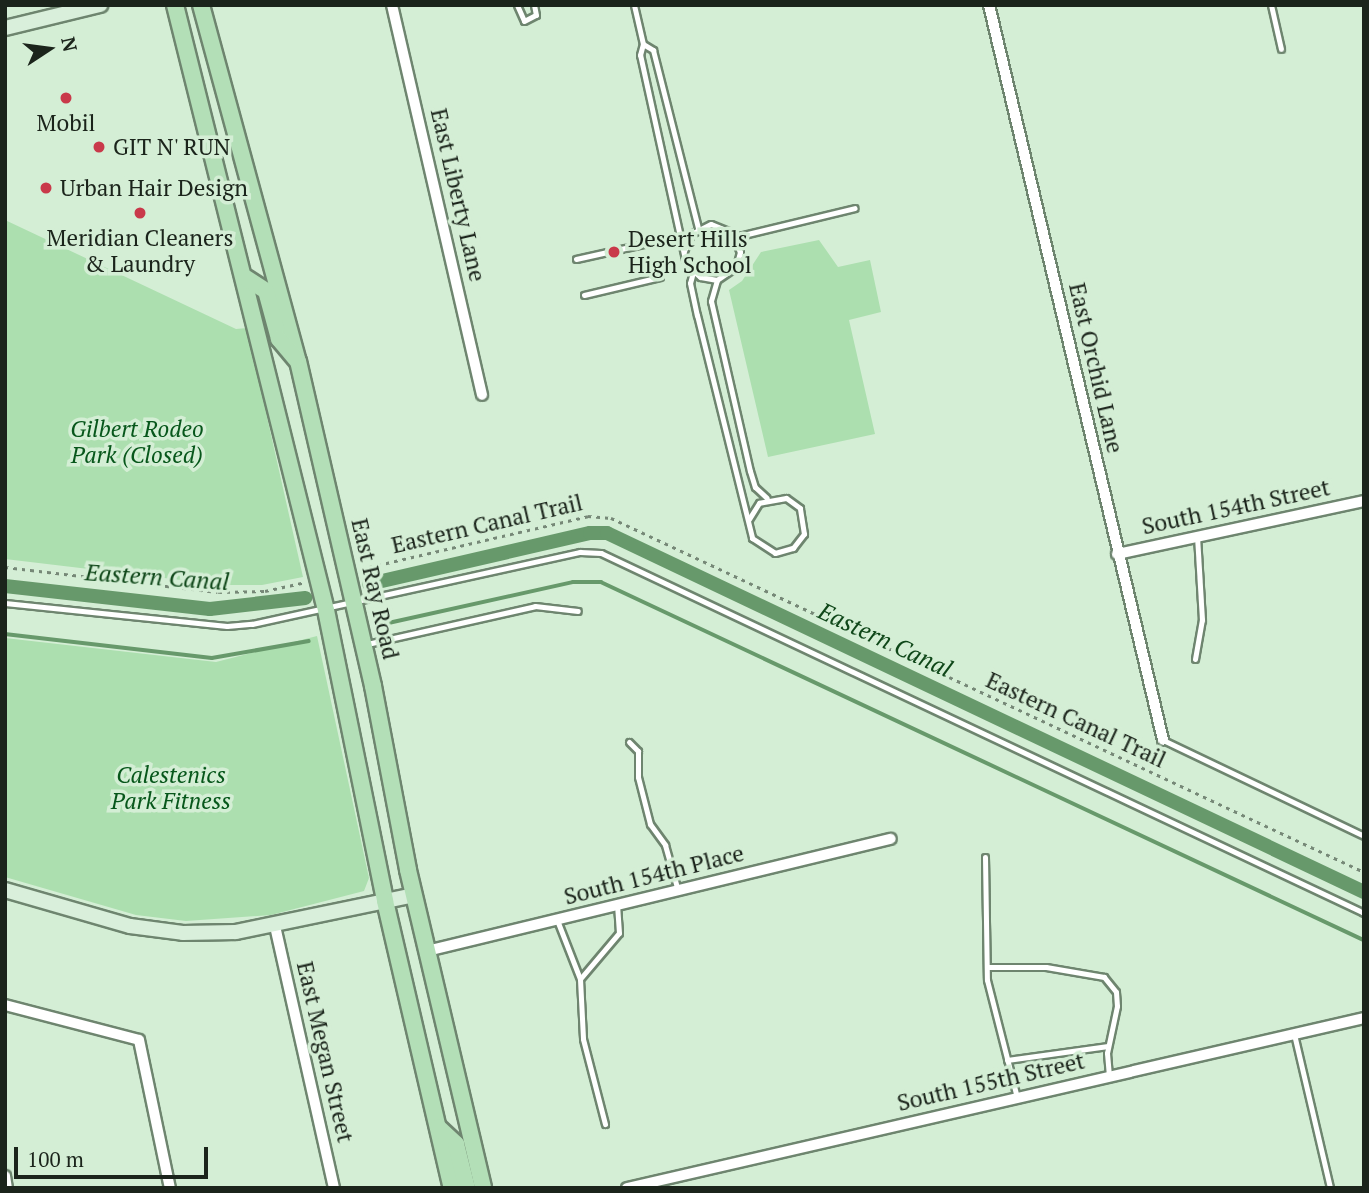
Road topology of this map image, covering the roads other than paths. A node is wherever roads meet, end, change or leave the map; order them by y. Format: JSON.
{"nodes":[{"id":1,"x":100,"y":5,"type":"edge"},
{"id":2,"x":175,"y":5,"type":"edge"},
{"id":3,"x":201,"y":5,"type":"edge"},
{"id":4,"x":392,"y":5,"type":"edge"},
{"id":5,"x":517,"y":5,"type":"edge"},
{"id":6,"x":534,"y":5,"type":"edge"},
{"id":7,"x":634,"y":5,"type":"edge"},
{"id":8,"x":989,"y":5,"type":"edge"},
{"id":9,"x":1271,"y":5,"type":"edge"},
{"id":10,"x":5,"y":28,"type":"edge"},
{"id":11,"x":643,"y":44,"type":"junction"},
{"id":12,"x":1281,"y":49,"type":"dead end"},
{"id":13,"x":855,"y":208,"type":"dead end"},
{"id":14,"x":698,"y":228,"type":"junction"},
{"id":15,"x":735,"y":237,"type":"junction"},
{"id":16,"x":652,"y":242,"type":"dead end"},
{"id":17,"x":684,"y":251,"type":"junction"},
{"id":18,"x":576,"y":260,"type":"dead end"},
{"id":19,"x":693,"y":272,"type":"junction"},
{"id":20,"x":660,"y":277,"type":"dead end"},
{"id":21,"x":246,"y":278,"type":"junction"},
{"id":22,"x":717,"y":279,"type":"junction"},
{"id":23,"x":584,"y":295,"type":"dead end"},
{"id":24,"x":298,"y":361,"type":"junction"},
{"id":25,"x":482,"y":395,"type":"dead end"},
{"id":26,"x":767,"y":498,"type":"junction"},
{"id":27,"x":1364,"y":501,"type":"edge"},
{"id":28,"x":749,"y":519,"type":"junction"},
{"id":29,"x":1197,"y":537,"type":"junction"},
{"id":30,"x":1118,"y":554,"type":"junction"},
{"id":31,"x":5,"y":604,"type":"edge"},
{"id":32,"x":355,"y":604,"type":"junction"},
{"id":33,"x":326,"y":610,"type":"junction"},
{"id":34,"x":578,"y":611,"type":"dead end"},
{"id":35,"x":364,"y":645,"type":"junction"},
{"id":36,"x":1195,"y":659,"type":"dead end"},
{"id":37,"x":1163,"y":740,"type":"joint"},
{"id":38,"x":629,"y":742,"type":"dead end"},
{"id":39,"x":1364,"y":836,"type":"edge"},
{"id":40,"x":891,"y":839,"type":"dead end"},
{"id":41,"x":985,"y":857,"type":"dead end"},
{"id":42,"x":5,"y":890,"type":"edge"},
{"id":43,"x":678,"y":891,"type":"junction"},
{"id":44,"x":414,"y":895,"type":"junction"},
{"id":45,"x":385,"y":901,"type":"junction"},
{"id":46,"x":617,"y":905,"type":"junction"},
{"id":47,"x":1364,"y":914,"type":"edge"},
{"id":48,"x":557,"y":920,"type":"junction"},
{"id":49,"x":275,"y":926,"type":"junction"},
{"id":50,"x":427,"y":951,"type":"junction"},
{"id":51,"x":987,"y":967,"type":"junction"},
{"id":52,"x":580,"y":979,"type":"junction"},
{"id":53,"x":5,"y":1005,"type":"edge"},
{"id":54,"x":1364,"y":1018,"type":"edge"},
{"id":55,"x":1294,"y":1034,"type":"junction"},
{"id":56,"x":1108,"y":1046,"type":"junction"},
{"id":57,"x":1007,"y":1060,"type":"junction"},
{"id":58,"x":1109,"y":1077,"type":"junction"},
{"id":59,"x":1017,"y":1098,"type":"junction"},
{"id":60,"x":605,"y":1124,"type":"dead end"},
{"id":61,"x":438,"y":1127,"type":"junction"},
{"id":62,"x":5,"y":1176,"type":"edge"},
{"id":63,"x":7,"y":1188,"type":"edge"},
{"id":64,"x":170,"y":1188,"type":"edge"},
{"id":65,"x":334,"y":1188,"type":"edge"},
{"id":66,"x":452,"y":1188,"type":"edge"},
{"id":67,"x":467,"y":1188,"type":"edge"},
{"id":68,"x":483,"y":1188,"type":"edge"},
{"id":69,"x":627,"y":1188,"type":"edge"},
{"id":70,"x":1330,"y":1188,"type":"edge"}],
"edges":[{"from":1,"to":10,"type":"street"},
{"from":2,"to":21,"type":"main road"},
{"from":3,"to":24,"type":"main road","name":"East Ray Road"},
{"from":4,"to":25,"type":"street","name":"East Liberty Lane"},
{"from":5,"to":6,"type":"lane"},
{"from":7,"to":11,"type":"lane"},
{"from":8,"to":30,"type":"street","name":"East Orchid Lane"},
{"from":9,"to":12,"type":"lane"},
{"from":11,"to":14,"type":"lane"},
{"from":11,"to":17,"type":"lane"},
{"from":13,"to":15,"type":"lane"},
{"from":14,"to":15,"type":"lane"},
{"from":14,"to":17,"type":"lane"},
{"from":15,"to":22,"type":"lane"},
{"from":16,"to":18,"type":"lane"},
{"from":17,"to":19,"type":"lane"},
{"from":19,"to":22,"type":"lane"},
{"from":19,"to":28,"type":"lane"},
{"from":20,"to":23,"type":"lane"},
{"from":21,"to":24,"type":"main road"},
{"from":21,"to":33,"type":"main road"},
{"from":22,"to":26,"type":"lane"},
{"from":24,"to":32,"type":"main road","name":"East Ray Road"},
{"from":26,"to":28,"type":"lane"},
{"from":26,"to":28,"type":"lane"},
{"from":27,"to":29,"type":"street","name":"South 154th Street"},
{"from":29,"to":30,"type":"street","name":"South 154th Street"},
{"from":29,"to":36,"type":"lane"},
{"from":30,"to":37,"type":"street","name":"East Orchid Lane"},
{"from":31,"to":33,"type":"lane"},
{"from":32,"to":33,"type":"lane"},
{"from":32,"to":35,"type":"main road","name":"East Ray Road"},
{"from":32,"to":47,"type":"lane"},
{"from":33,"to":45,"type":"main road"},
{"from":34,"to":35,"type":"lane"},
{"from":35,"to":44,"type":"main road","name":"East Ray Road"},
{"from":37,"to":39,"type":"lane"},
{"from":38,"to":43,"type":"lane"},
{"from":40,"to":43,"type":"street","name":"South 154th Place"},
{"from":41,"to":51,"type":"lane"},
{"from":42,"to":49,"type":"street"},
{"from":43,"to":46,"type":"street","name":"South 154th Place"},
{"from":44,"to":45,"type":"street"},
{"from":44,"to":50,"type":"main road","name":"East Ray Road"},
{"from":45,"to":49,"type":"street"},
{"from":45,"to":61,"type":"main road"},
{"from":46,"to":48,"type":"street","name":"South 154th Place"},
{"from":46,"to":52,"type":"lane"},
{"from":48,"to":50,"type":"street","name":"South 154th Place"},
{"from":48,"to":52,"type":"lane"},
{"from":49,"to":65,"type":"street","name":"East Megan Street"},
{"from":50,"to":68,"type":"main road","name":"East Ray Road"},
{"from":51,"to":56,"type":"lane"},
{"from":51,"to":57,"type":"lane"},
{"from":52,"to":60,"type":"lane"},
{"from":53,"to":64,"type":"street"},
{"from":54,"to":55,"type":"street","name":"South 155th Street"},
{"from":55,"to":58,"type":"street","name":"South 155th Street"},
{"from":55,"to":70,"type":"lane"},
{"from":56,"to":57,"type":"lane"},
{"from":56,"to":58,"type":"lane"},
{"from":57,"to":59,"type":"lane"},
{"from":58,"to":59,"type":"street","name":"South 155th Street"},
{"from":59,"to":69,"type":"street","name":"South 155th Street"},
{"from":61,"to":66,"type":"main road"},
{"from":61,"to":67,"type":"main road"},
{"from":62,"to":63,"type":"street"}]}
